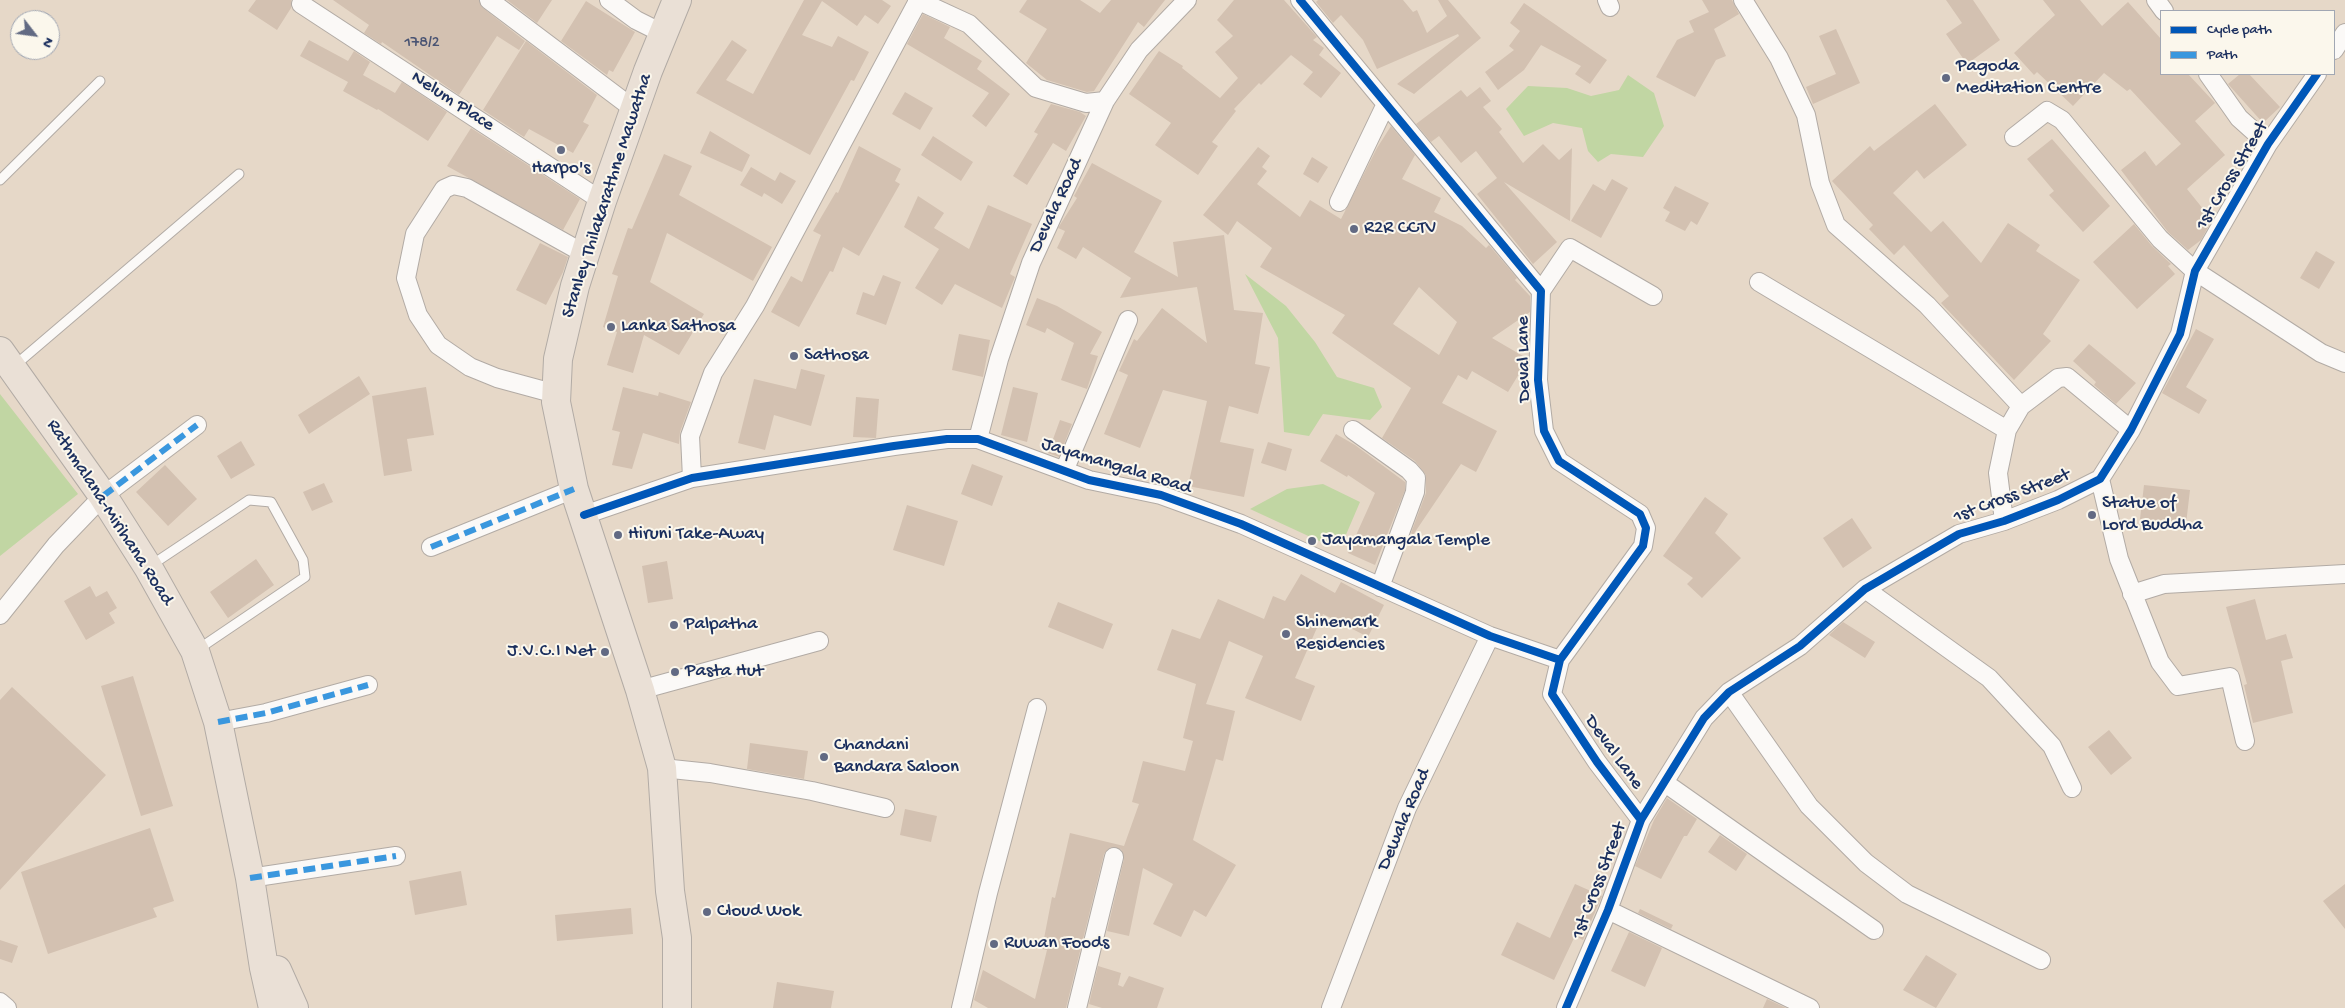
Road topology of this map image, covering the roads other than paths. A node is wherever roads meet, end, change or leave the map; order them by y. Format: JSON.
{"nodes":[{"id":1,"x":489,"y":0,"type":"edge"},
{"id":2,"x":609,"y":0,"type":"edge"},
{"id":3,"x":677,"y":0,"type":"edge"},
{"id":4,"x":918,"y":0,"type":"edge"},
{"id":5,"x":1187,"y":0,"type":"edge"},
{"id":6,"x":1300,"y":0,"type":"edge"},
{"id":7,"x":1743,"y":0,"type":"edge"},
{"id":8,"x":301,"y":4,"type":"dead end"},
{"id":9,"x":662,"y":33,"type":"junction"},
{"id":10,"x":2345,"y":34,"type":"edge"},
{"id":11,"x":2335,"y":49,"type":"edge"},
{"id":12,"x":2209,"y":75,"type":"edge"},
{"id":13,"x":2316,"y":75,"type":"edge"},
{"id":14,"x":100,"y":82,"type":"dead end"},
{"id":15,"x":1105,"y":101,"type":"junction"},
{"id":16,"x":1386,"y":106,"type":"junction"},
{"id":17,"x":634,"y":110,"type":"junction"},
{"id":18,"x":2014,"y":137,"type":"dead end"},
{"id":19,"x":2268,"y":144,"type":"junction"},
{"id":20,"x":239,"y":174,"type":"dead end"},
{"id":21,"x":0,"y":180,"type":"edge"},
{"id":22,"x":602,"y":200,"type":"junction"},
{"id":23,"x":1338,"y":202,"type":"dead end"},
{"id":24,"x":585,"y":254,"type":"junction"},
{"id":25,"x":2195,"y":271,"type":"junction"},
{"id":26,"x":1758,"y":282,"type":"dead end"},
{"id":27,"x":1541,"y":291,"type":"junction"},
{"id":28,"x":1653,"y":296,"type":"dead end"},
{"id":29,"x":1128,"y":320,"type":"dead end"},
{"id":30,"x":6,"y":359,"type":"edge"},
{"id":31,"x":2345,"y":363,"type":"edge"},
{"id":32,"x":556,"y":394,"type":"junction"},
{"id":33,"x":2021,"y":406,"type":"junction"},
{"id":34,"x":196,"y":425,"type":"dead end"},
{"id":35,"x":1353,"y":430,"type":"dead end"},
{"id":36,"x":2007,"y":430,"type":"junction"},
{"id":37,"x":2131,"y":430,"type":"junction"},
{"id":38,"x":978,"y":439,"type":"junction"},
{"id":39,"x":1064,"y":471,"type":"junction"},
{"id":40,"x":692,"y":478,"type":"junction"},
{"id":41,"x":2100,"y":478,"type":"junction"},
{"id":42,"x":574,"y":489,"type":"junction"},
{"id":43,"x":103,"y":496,"type":"junction"},
{"id":44,"x":584,"y":514,"type":"junction"},
{"id":45,"x":2004,"y":521,"type":"junction"},
{"id":46,"x":431,"y":547,"type":"dead end"},
{"id":47,"x":148,"y":567,"type":"junction"},
{"id":48,"x":2345,"y":574,"type":"edge"},
{"id":49,"x":1380,"y":587,"type":"junction"},
{"id":50,"x":1865,"y":589,"type":"junction"},
{"id":51,"x":2132,"y":594,"type":"junction"},
{"id":52,"x":0,"y":615,"type":"edge"},
{"id":53,"x":1490,"y":636,"type":"junction"},
{"id":54,"x":819,"y":641,"type":"dead end"},
{"id":55,"x":195,"y":651,"type":"junction"},
{"id":56,"x":1560,"y":660,"type":"junction"},
{"id":57,"x":368,"y":685,"type":"dead end"},
{"id":58,"x":640,"y":690,"type":"junction"},
{"id":59,"x":1729,"y":692,"type":"junction"},
{"id":60,"x":1037,"y":708,"type":"dead end"},
{"id":61,"x":218,"y":722,"type":"junction"},
{"id":62,"x":2245,"y":741,"type":"dead end"},
{"id":63,"x":662,"y":768,"type":"junction"},
{"id":64,"x":1665,"y":783,"type":"junction"},
{"id":65,"x":2072,"y":788,"type":"dead end"},
{"id":66,"x":885,"y":808,"type":"dead end"},
{"id":67,"x":1641,"y":820,"type":"junction"},
{"id":68,"x":396,"y":856,"type":"dead end"},
{"id":69,"x":1114,"y":857,"type":"dead end"},
{"id":70,"x":250,"y":878,"type":"junction"},
{"id":71,"x":670,"y":892,"type":"junction"},
{"id":72,"x":1608,"y":910,"type":"junction"},
{"id":73,"x":1874,"y":930,"type":"dead end"},
{"id":74,"x":2041,"y":960,"type":"dead end"},
{"id":75,"x":0,"y":1002,"type":"edge"},
{"id":76,"x":273,"y":1007,"type":"edge"},
{"id":77,"x":7,"y":1008,"type":"edge"},
{"id":78,"x":660,"y":1008,"type":"edge"},
{"id":79,"x":677,"y":1008,"type":"edge"},
{"id":80,"x":960,"y":1008,"type":"edge"},
{"id":81,"x":1077,"y":1008,"type":"edge"},
{"id":82,"x":1331,"y":1008,"type":"edge"},
{"id":83,"x":1566,"y":1008,"type":"edge"},
{"id":84,"x":1810,"y":1008,"type":"edge"}],
"edges":[{"from":1,"to":17,"type":"street"},
{"from":2,"to":9,"type":"street"},
{"from":3,"to":9,"type":"main road","name":"Stanley Thilakarathne Mawatha"},
{"from":4,"to":15,"type":"street"},
{"from":4,"to":40,"type":"street"},
{"from":5,"to":15,"type":"street","name":"Devala Road"},
{"from":6,"to":16,"type":"street","name":"Deval Lane"},
{"from":7,"to":33,"type":"street"},
{"from":8,"to":22,"type":"street","name":"Nelum Place"},
{"from":9,"to":17,"type":"main road","name":"Stanley Thilakarathne Mawatha"},
{"from":10,"to":11,"type":"street"},
{"from":12,"to":19,"type":"street"},
{"from":13,"to":19,"type":"street","name":"1st Cross Street"},
{"from":14,"to":21,"type":"lane"},
{"from":15,"to":38,"type":"street","name":"Devala Road"},
{"from":16,"to":23,"type":"street"},
{"from":16,"to":27,"type":"street","name":"Deval Lane"},
{"from":17,"to":22,"type":"main road","name":"Stanley Thilakarathne Mawatha"},
{"from":18,"to":25,"type":"street"},
{"from":19,"to":25,"type":"street","name":"1st Cross Street"},
{"from":20,"to":30,"type":"lane"},
{"from":22,"to":24,"type":"main road","name":"Stanley Thilakarathne Mawatha"},
{"from":24,"to":32,"type":"main road","name":"Stanley Thilakarathne Mawatha"},
{"from":24,"to":32,"type":"street"},
{"from":25,"to":31,"type":"street"},
{"from":25,"to":37,"type":"street","name":"1st Cross Street"},
{"from":26,"to":36,"type":"street"},
{"from":27,"to":28,"type":"street"},
{"from":27,"to":56,"type":"street","name":"Deval Lane"},
{"from":29,"to":39,"type":"street"},
{"from":30,"to":43,"type":"main road","name":"Rathmalana-Mirihana Road"},
{"from":32,"to":42,"type":"main road","name":"Stanley Thilakarathne Mawatha"},
{"from":33,"to":36,"type":"street"},
{"from":33,"to":37,"type":"street"},
{"from":34,"to":43,"type":"street"},
{"from":35,"to":49,"type":"street"},
{"from":36,"to":45,"type":"street"},
{"from":37,"to":41,"type":"street","name":"1st Cross Street"},
{"from":38,"to":39,"type":"street","name":"Jayamangala Road"},
{"from":38,"to":40,"type":"street","name":"Jayamangala Road"},
{"from":39,"to":49,"type":"street","name":"Jayamangala Road"},
{"from":40,"to":44,"type":"street","name":"Jayamangala Road"},
{"from":41,"to":45,"type":"street","name":"1st Cross Street"},
{"from":41,"to":51,"type":"street"},
{"from":42,"to":44,"type":"main road","name":"Stanley Thilakarathne Mawatha"},
{"from":42,"to":46,"type":"street"},
{"from":43,"to":47,"type":"main road","name":"Rathmalana-Mirihana Road"},
{"from":43,"to":52,"type":"street"},
{"from":44,"to":58,"type":"main road","name":"Stanley Thilakarathne Mawatha"},
{"from":45,"to":50,"type":"street","name":"1st Cross Street"},
{"from":47,"to":55,"type":"main road","name":"Rathmalana-Mirihana Road"},
{"from":47,"to":55,"type":"lane"},
{"from":48,"to":51,"type":"street"},
{"from":49,"to":53,"type":"street","name":"Jayamangala Road"},
{"from":50,"to":59,"type":"street","name":"1st Cross Street"},
{"from":50,"to":65,"type":"street"},
{"from":51,"to":62,"type":"street"},
{"from":53,"to":56,"type":"street","name":"Jayamangala Road"},
{"from":53,"to":82,"type":"street","name":"Dewala Road"},
{"from":54,"to":58,"type":"street"},
{"from":55,"to":61,"type":"main road","name":"Rathmalana-Mirihana Road"},
{"from":56,"to":67,"type":"street","name":"Deval Lane"},
{"from":57,"to":61,"type":"street"},
{"from":58,"to":63,"type":"main road","name":"Stanley Thilakarathne Mawatha"},
{"from":59,"to":64,"type":"street","name":"1st Cross Street"},
{"from":59,"to":74,"type":"street"},
{"from":60,"to":80,"type":"street"},
{"from":61,"to":70,"type":"main road","name":"Rathmalana-Mirihana Road"},
{"from":63,"to":66,"type":"street"},
{"from":63,"to":71,"type":"main road","name":"Stanley Thilakarathne Mawatha"},
{"from":64,"to":67,"type":"street","name":"1st Cross Street"},
{"from":64,"to":73,"type":"street"},
{"from":67,"to":72,"type":"street","name":"1st Cross Street"},
{"from":68,"to":70,"type":"street"},
{"from":69,"to":81,"type":"street"},
{"from":70,"to":76,"type":"main road","name":"Rathmalana-Mirihana Road"},
{"from":71,"to":78,"type":"main road","name":"Stanley Thilakarathne Mawatha"},
{"from":71,"to":79,"type":"main road","name":"Stanley Thilakarathne Mawatha"},
{"from":72,"to":83,"type":"street","name":"1st Cross Street"},
{"from":72,"to":84,"type":"street"},
{"from":75,"to":77,"type":"street"}]}
